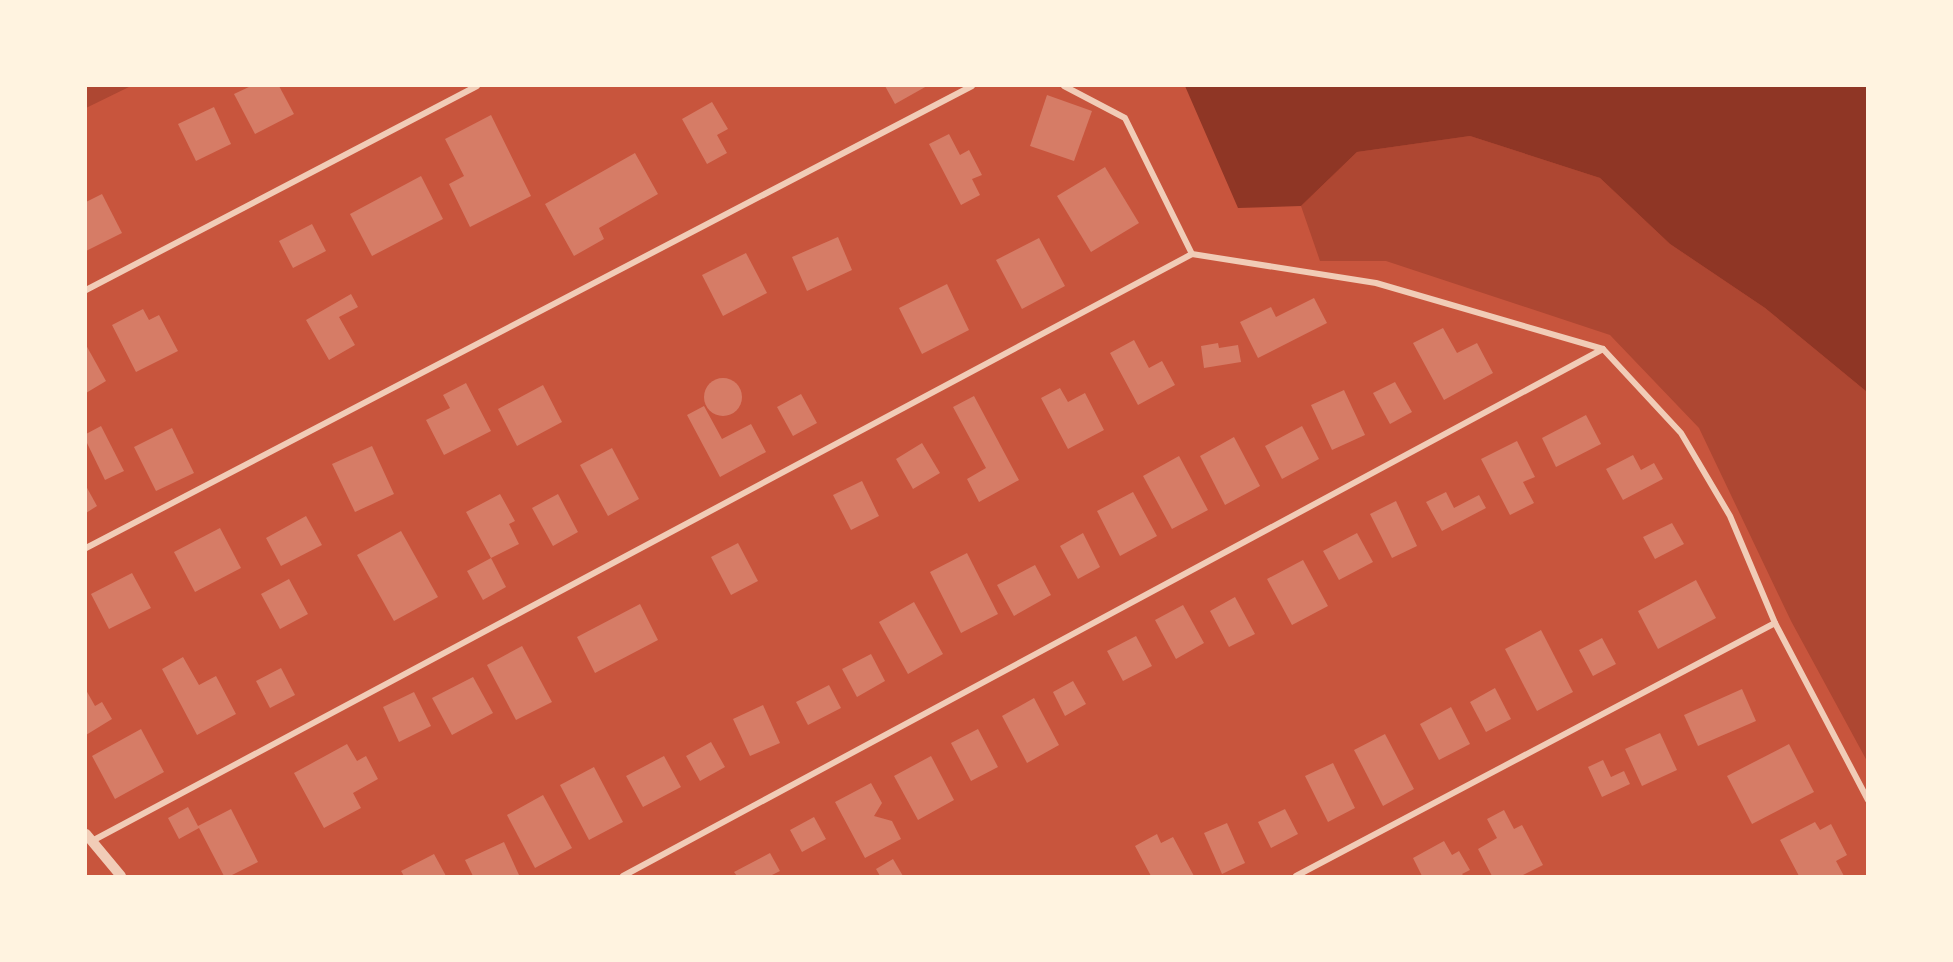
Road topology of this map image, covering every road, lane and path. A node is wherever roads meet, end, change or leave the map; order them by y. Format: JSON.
{"nodes":[{"id":1,"x":477,"y":86,"type":"edge"},
{"id":2,"x":972,"y":86,"type":"edge"},
{"id":3,"x":1064,"y":86,"type":"edge"},
{"id":4,"x":1192,"y":254,"type":"junction"},
{"id":5,"x":86,"y":290,"type":"edge"},
{"id":6,"x":1603,"y":349,"type":"junction"},
{"id":7,"x":86,"y":548,"type":"edge"},
{"id":8,"x":1775,"y":623,"type":"junction"},
{"id":9,"x":1868,"y":800,"type":"edge"},
{"id":10,"x":88,"y":837,"type":"edge"},
{"id":11,"x":121,"y":876,"type":"edge"},
{"id":12,"x":623,"y":876,"type":"edge"},
{"id":13,"x":1296,"y":876,"type":"edge"}],
"edges":[{"from":1,"to":5,"type":"street"},
{"from":2,"to":7,"type":"street"},
{"from":3,"to":4,"type":"street"},
{"from":4,"to":6,"type":"street"},
{"from":4,"to":10,"type":"street"},
{"from":6,"to":8,"type":"street"},
{"from":6,"to":12,"type":"street"},
{"from":8,"to":9,"type":"street"},
{"from":8,"to":13,"type":"street"},
{"from":10,"to":11,"type":"street"}]}
